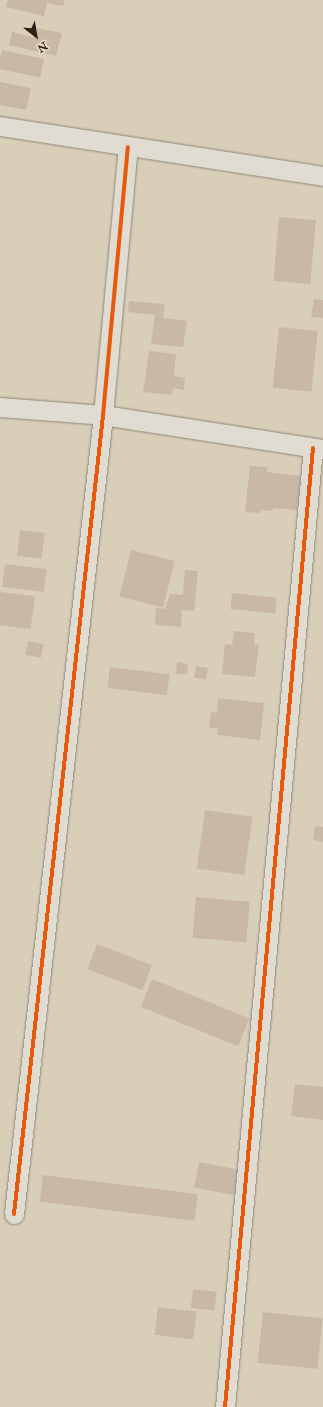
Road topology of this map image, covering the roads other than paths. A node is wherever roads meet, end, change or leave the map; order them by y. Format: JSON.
{"nodes":[{"id":1,"x":0,"y":126,"type":"edge"},
{"id":2,"x":128,"y":147,"type":"junction"},
{"id":3,"x":323,"y":176,"type":"edge"},
{"id":4,"x":0,"y":408,"type":"edge"},
{"id":5,"x":103,"y":415,"type":"junction"},
{"id":6,"x":318,"y":448,"type":"edge"},
{"id":7,"x":14,"y":1214,"type":"dead end"},
{"id":8,"x":225,"y":1407,"type":"edge"}],
"edges":[{"from":1,"to":2,"type":"street"},
{"from":2,"to":3,"type":"street"},
{"from":2,"to":5,"type":"street"},
{"from":4,"to":5,"type":"street"},
{"from":5,"to":6,"type":"street"},
{"from":5,"to":7,"type":"street"},
{"from":6,"to":8,"type":"street"}]}
